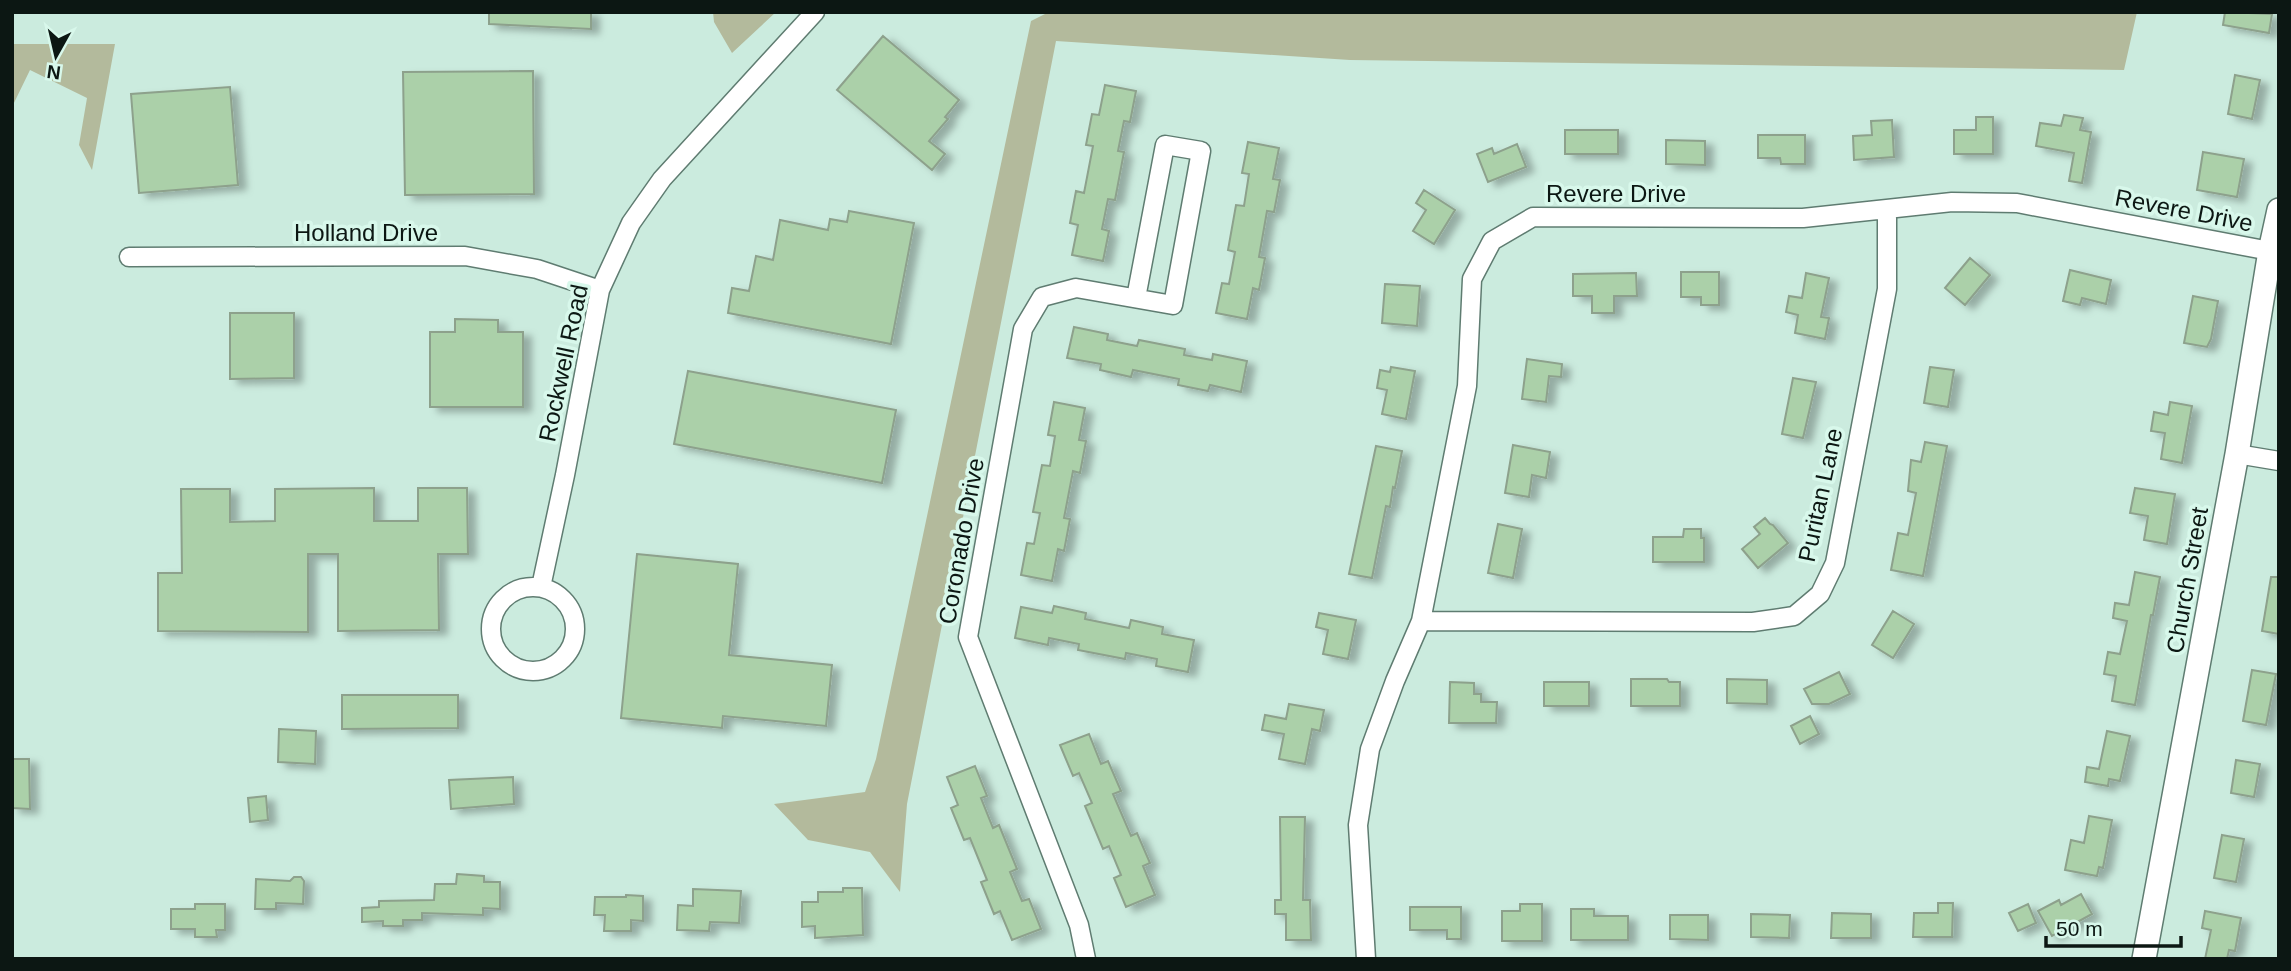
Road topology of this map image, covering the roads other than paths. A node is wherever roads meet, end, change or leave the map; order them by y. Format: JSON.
{"nodes":[{"id":1,"x":815,"y":12,"type":"edge"},
{"id":2,"x":1887,"y":210,"type":"junction"},
{"id":3,"x":2279,"y":210,"type":"edge"},
{"id":4,"x":2270,"y":251,"type":"junction"},
{"id":5,"x":129,"y":257,"type":"dead end"},
{"id":6,"x":600,"y":290,"type":"junction"},
{"id":7,"x":1136,"y":298,"type":"junction"},
{"id":8,"x":2237,"y":454,"type":"junction"},
{"id":9,"x":2279,"y":461,"type":"edge"},
{"id":10,"x":541,"y":587,"type":"junction"},
{"id":11,"x":1421,"y":621,"type":"junction"},
{"id":12,"x":1086,"y":959,"type":"edge"},
{"id":13,"x":1366,"y":959,"type":"edge"},
{"id":14,"x":2144,"y":959,"type":"edge"}],
"edges":[{"from":1,"to":6,"type":"street","name":"Rockwell Road"},
{"from":2,"to":4,"type":"street","name":"Revere Drive"},
{"from":2,"to":11,"type":"street","name":"Revere Drive"},
{"from":2,"to":11,"type":"street","name":"Puritan Lane"},
{"from":3,"to":4,"type":"street","name":"Church Street"},
{"from":4,"to":8,"type":"street","name":"Church Street"},
{"from":5,"to":6,"type":"street","name":"Holland Drive"},
{"from":6,"to":10,"type":"street","name":"Rockwell Road"},
{"from":7,"to":7,"type":"street","name":"Coronado Drive"},
{"from":7,"to":12,"type":"street","name":"Coronado Drive"},
{"from":8,"to":9,"type":"street"},
{"from":8,"to":14,"type":"street","name":"Church Street"},
{"from":10,"to":10,"type":"street"},
{"from":11,"to":13,"type":"street","name":"Revere Drive"}]}
